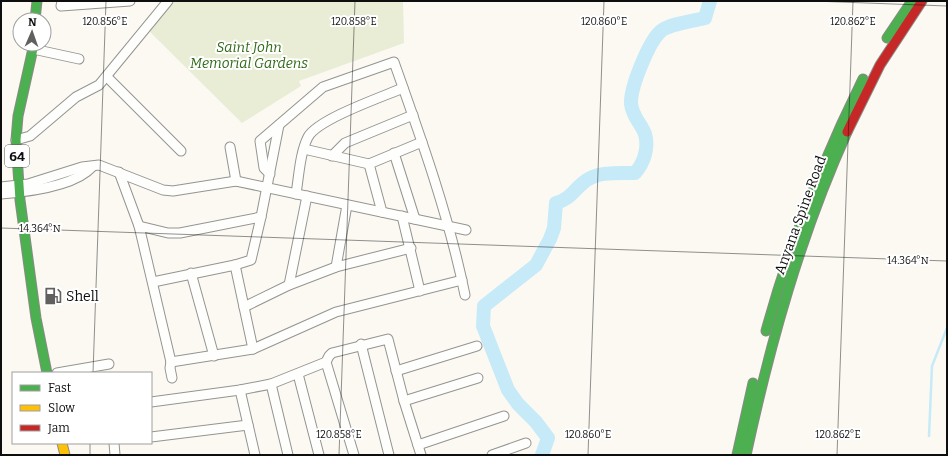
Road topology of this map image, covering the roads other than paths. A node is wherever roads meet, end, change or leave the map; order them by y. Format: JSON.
{"nodes":[{"id":1,"x":37,"y":1,"type":"edge"},
{"id":2,"x":62,"y":1,"type":"edge"},
{"id":3,"x":130,"y":1,"type":"edge"},
{"id":4,"x":168,"y":1,"type":"edge"},
{"id":5,"x":912,"y":1,"type":"edge"},
{"id":6,"x":922,"y":1,"type":"edge"},
{"id":7,"x":36,"y":12,"type":"edge"},
{"id":8,"x":52,"y":51,"type":"edge"},
{"id":9,"x":32,"y":52,"type":"edge"},
{"id":10,"x":79,"y":59,"type":"dead end"},
{"id":11,"x":107,"y":77,"type":"junction"},
{"id":12,"x":403,"y":88,"type":"junction"},
{"id":13,"x":413,"y":115,"type":"junction"},
{"id":14,"x":279,"y":125,"type":"junction"},
{"id":15,"x":16,"y":140,"type":"junction"},
{"id":16,"x":422,"y":142,"type":"junction"},
{"id":17,"x":230,"y":147,"type":"dead end"},
{"id":18,"x":304,"y":149,"type":"junction"},
{"id":19,"x":181,"y":151,"type":"dead end"},
{"id":20,"x":394,"y":153,"type":"junction"},
{"id":21,"x":332,"y":156,"type":"junction"},
{"id":22,"x":370,"y":164,"type":"junction"},
{"id":23,"x":119,"y":172,"type":"junction"},
{"id":24,"x":270,"y":174,"type":"junction"},
{"id":25,"x":236,"y":181,"type":"junction"},
{"id":26,"x":1,"y":187,"type":"edge"},
{"id":27,"x":267,"y":187,"type":"junction"},
{"id":28,"x":19,"y":189,"type":"junction"},
{"id":29,"x":1,"y":194,"type":"edge"},
{"id":30,"x":296,"y":194,"type":"junction"},
{"id":31,"x":307,"y":196,"type":"junction"},
{"id":32,"x":347,"y":205,"type":"junction"},
{"id":33,"x":382,"y":212,"type":"junction"},
{"id":34,"x":262,"y":216,"type":"junction"},
{"id":35,"x":402,"y":216,"type":"junction"},
{"id":36,"x":416,"y":219,"type":"junction"},
{"id":37,"x":138,"y":226,"type":"junction"},
{"id":38,"x":448,"y":226,"type":"junction"},
{"id":39,"x":466,"y":230,"type":"dead end"},
{"id":40,"x":411,"y":248,"type":"junction"},
{"id":41,"x":235,"y":265,"type":"junction"},
{"id":42,"x":336,"y":267,"type":"junction"},
{"id":43,"x":191,"y":273,"type":"junction"},
{"id":44,"x":462,"y":280,"type":"junction"},
{"id":45,"x":153,"y":282,"type":"junction"},
{"id":46,"x":289,"y":285,"type":"junction"},
{"id":47,"x":420,"y":292,"type":"junction"},
{"id":48,"x":465,"y":295,"type":"dead end"},
{"id":49,"x":244,"y":307,"type":"junction"},
{"id":50,"x":361,"y":344,"type":"junction"},
{"id":51,"x":477,"y":346,"type":"dead end"},
{"id":52,"x":253,"y":348,"type":"junction"},
{"id":53,"x":214,"y":356,"type":"junction"},
{"id":54,"x":171,"y":362,"type":"junction"},
{"id":55,"x":326,"y":362,"type":"junction"},
{"id":56,"x":109,"y":364,"type":"dead end"},
{"id":57,"x":396,"y":371,"type":"junction"},
{"id":58,"x":47,"y":372,"type":"edge"},
{"id":59,"x":63,"y":372,"type":"edge"},
{"id":60,"x":298,"y":374,"type":"junction"},
{"id":61,"x":172,"y":378,"type":"dead end"},
{"id":62,"x":478,"y":378,"type":"dead end"},
{"id":63,"x":271,"y":384,"type":"junction"},
{"id":64,"x":240,"y":390,"type":"junction"},
{"id":65,"x":404,"y":401,"type":"junction"},
{"id":66,"x":152,"y":402,"type":"edge"},
{"id":67,"x":504,"y":416,"type":"dead end"},
{"id":68,"x":248,"y":425,"type":"junction"},
{"id":69,"x":152,"y":437,"type":"edge"},
{"id":70,"x":526,"y":443,"type":"dead end"},
{"id":71,"x":62,"y":444,"type":"edge"},
{"id":72,"x":114,"y":444,"type":"edge"},
{"id":73,"x":418,"y":445,"type":"junction"},
{"id":74,"x":65,"y":455,"type":"edge"},
{"id":75,"x":115,"y":455,"type":"edge"},
{"id":76,"x":254,"y":455,"type":"edge"},
{"id":77,"x":288,"y":455,"type":"edge"},
{"id":78,"x":319,"y":455,"type":"edge"},
{"id":79,"x":354,"y":455,"type":"edge"},
{"id":80,"x":389,"y":455,"type":"edge"},
{"id":81,"x":421,"y":455,"type":"edge"},
{"id":82,"x":492,"y":455,"type":"edge"},
{"id":83,"x":737,"y":455,"type":"edge"},
{"id":84,"x":746,"y":455,"type":"edge"}],
"edges":[{"from":1,"to":7,"type":"main road"},
{"from":2,"to":3,"type":"street"},
{"from":4,"to":11,"type":"street"},
{"from":5,"to":83,"type":"main road","name":"Anyana Spine Road"},
{"from":6,"to":84,"type":"main road","name":"Anyana Spine Road"},
{"from":8,"to":10,"type":"street"},
{"from":9,"to":15,"type":"main road","number":"64"},
{"from":11,"to":15,"type":"street"},
{"from":11,"to":19,"type":"street"},
{"from":12,"to":13,"type":"street"},
{"from":12,"to":14,"type":"street"},
{"from":12,"to":18,"type":"street"},
{"from":13,"to":16,"type":"street"},
{"from":13,"to":21,"type":"street"},
{"from":14,"to":24,"type":"street"},
{"from":14,"to":24,"type":"street"},
{"from":15,"to":28,"type":"main road","number":"64"},
{"from":16,"to":20,"type":"street"},
{"from":16,"to":38,"type":"street"},
{"from":17,"to":25,"type":"street"},
{"from":18,"to":21,"type":"street"},
{"from":18,"to":30,"type":"street"},
{"from":20,"to":22,"type":"street"},
{"from":20,"to":36,"type":"street"},
{"from":21,"to":22,"type":"street"},
{"from":22,"to":33,"type":"street"},
{"from":23,"to":25,"type":"street"},
{"from":23,"to":28,"type":"street"},
{"from":23,"to":37,"type":"street"},
{"from":24,"to":27,"type":"street"},
{"from":25,"to":27,"type":"street"},
{"from":26,"to":28,"type":"street"},
{"from":27,"to":30,"type":"street"},
{"from":27,"to":34,"type":"street"},
{"from":28,"to":29,"type":"street"},
{"from":28,"to":58,"type":"main road","number":"64"},
{"from":30,"to":31,"type":"street"},
{"from":31,"to":32,"type":"street"},
{"from":31,"to":46,"type":"street"},
{"from":32,"to":33,"type":"street"},
{"from":32,"to":42,"type":"street"},
{"from":33,"to":35,"type":"street"},
{"from":34,"to":37,"type":"street"},
{"from":34,"to":41,"type":"street"},
{"from":35,"to":36,"type":"street"},
{"from":35,"to":40,"type":"street"},
{"from":36,"to":38,"type":"street"},
{"from":37,"to":45,"type":"street"},
{"from":38,"to":39,"type":"street"},
{"from":38,"to":44,"type":"street"},
{"from":40,"to":42,"type":"street"},
{"from":40,"to":47,"type":"street"},
{"from":41,"to":43,"type":"street"},
{"from":41,"to":49,"type":"street"},
{"from":42,"to":46,"type":"street"},
{"from":43,"to":45,"type":"street"},
{"from":43,"to":53,"type":"street"},
{"from":44,"to":47,"type":"street"},
{"from":44,"to":48,"type":"street"},
{"from":45,"to":54,"type":"street"},
{"from":46,"to":49,"type":"street"},
{"from":47,"to":52,"type":"street"},
{"from":49,"to":52,"type":"street"},
{"from":50,"to":55,"type":"street"},
{"from":50,"to":57,"type":"street"},
{"from":50,"to":80,"type":"street"},
{"from":51,"to":57,"type":"street"},
{"from":52,"to":53,"type":"street"},
{"from":53,"to":54,"type":"street"},
{"from":54,"to":61,"type":"street"},
{"from":55,"to":60,"type":"street"},
{"from":55,"to":79,"type":"street"},
{"from":56,"to":59,"type":"street"},
{"from":57,"to":65,"type":"street"},
{"from":60,"to":63,"type":"street"},
{"from":60,"to":78,"type":"street"},
{"from":62,"to":65,"type":"street"},
{"from":63,"to":64,"type":"street"},
{"from":63,"to":77,"type":"street"},
{"from":64,"to":66,"type":"street"},
{"from":64,"to":68,"type":"street"},
{"from":65,"to":73,"type":"street"},
{"from":67,"to":73,"type":"street"},
{"from":68,"to":69,"type":"street"},
{"from":68,"to":76,"type":"street"},
{"from":70,"to":82,"type":"street"},
{"from":71,"to":74,"type":"main road"},
{"from":72,"to":75,"type":"street"},
{"from":73,"to":81,"type":"street"}]}
